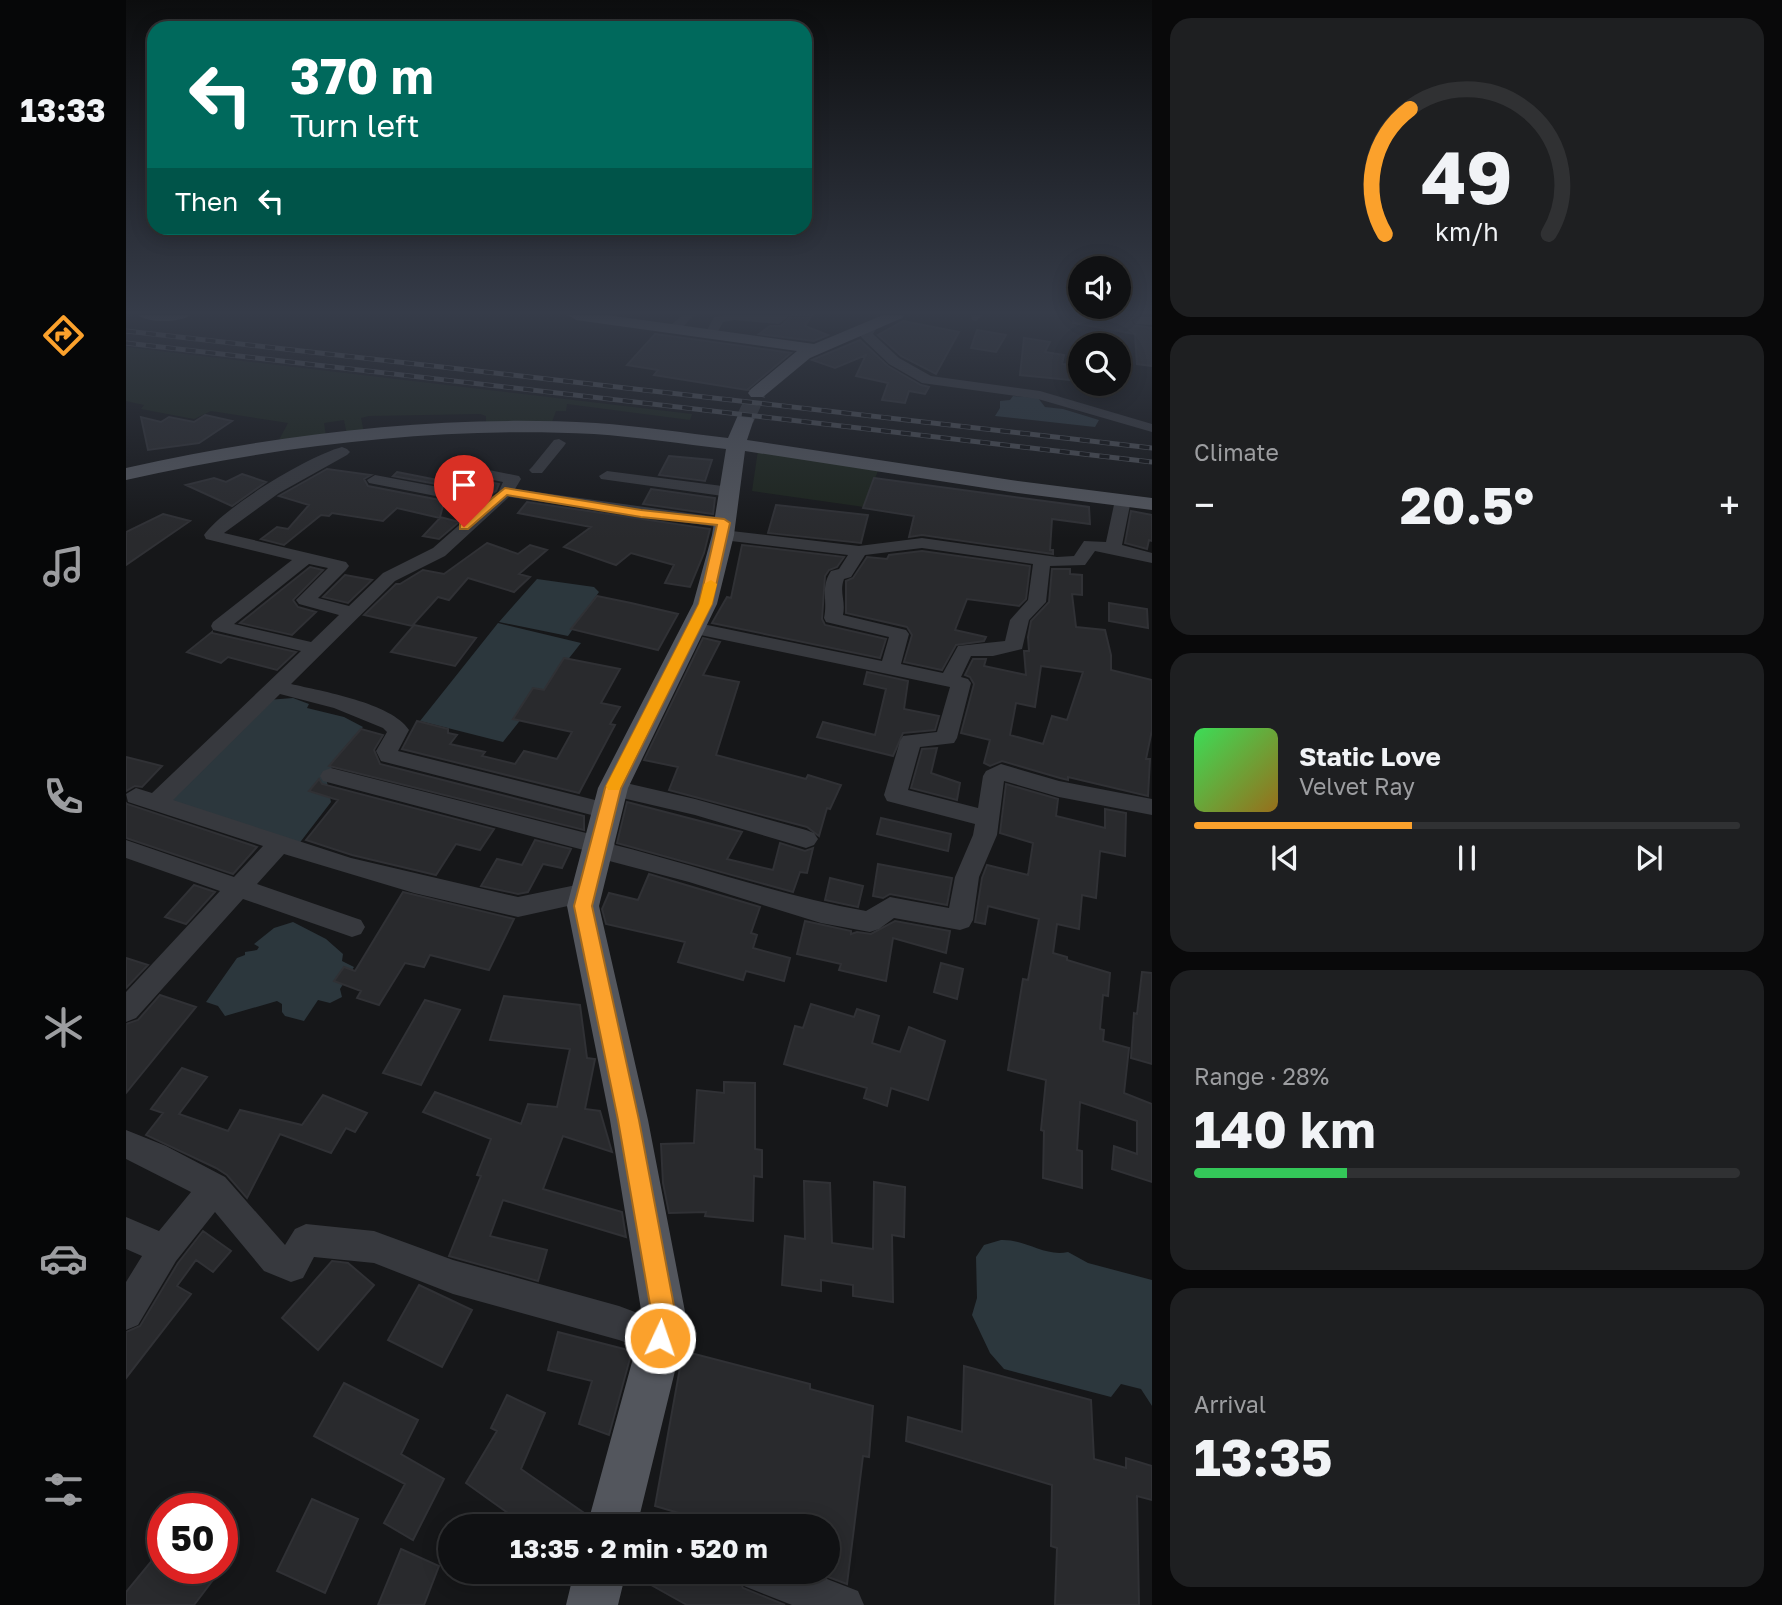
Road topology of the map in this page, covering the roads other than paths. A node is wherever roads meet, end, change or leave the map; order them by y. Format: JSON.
{"nodes":[{"id":1,"x":761,"y":390,"type":"tunnel mouth"},
{"id":2,"x":1002,"y":390,"type":"edge"},
{"id":3,"x":757,"y":393,"type":"tunnel mouth"},
{"id":4,"x":1152,"y":428,"type":"edge"},
{"id":5,"x":735,"y":435,"type":"junction"},
{"id":6,"x":559,"y":443,"type":"junction"},
{"id":7,"x":342,"y":452,"type":"junction"},
{"id":8,"x":459,"y":469,"type":"dead end"},
{"id":9,"x":537,"y":470,"type":"dead end"},
{"id":10,"x":126,"y":474,"type":"edge"},
{"id":11,"x":607,"y":476,"type":"dead end"},
{"id":12,"x":375,"y":480,"type":"dead end"},
{"id":13,"x":126,"y":483,"type":"edge"},
{"id":14,"x":500,"y":497,"type":"junction"},
{"id":15,"x":1123,"y":500,"type":"junction"},
{"id":16,"x":1152,"y":504,"type":"edge"},
{"id":17,"x":725,"y":517,"type":"junction"},
{"id":18,"x":1113,"y":548,"type":"junction"},
{"id":19,"x":859,"y":551,"type":"junction"},
{"id":20,"x":305,"y":558,"type":"junction"},
{"id":21,"x":1152,"y":558,"type":"edge"},
{"id":22,"x":1042,"y":560,"type":"junction"},
{"id":23,"x":351,"y":612,"type":"junction"},
{"id":24,"x":693,"y":628,"type":"junction"},
{"id":25,"x":316,"y":649,"type":"junction"},
{"id":26,"x":890,"y":668,"type":"junction"},
{"id":27,"x":950,"y":681,"type":"junction"},
{"id":28,"x":275,"y":687,"type":"junction"},
{"id":29,"x":331,"y":776,"type":"dead end"},
{"id":30,"x":1152,"y":807,"type":"edge"},
{"id":31,"x":988,"y":819,"type":"junction"},
{"id":32,"x":604,"y":821,"type":"junction"},
{"id":33,"x":806,"y":839,"type":"dead end"},
{"id":34,"x":279,"y":844,"type":"junction"},
{"id":35,"x":126,"y":849,"type":"edge"},
{"id":36,"x":238,"y":887,"type":"junction"},
{"id":37,"x":586,"y":893,"type":"junction"},
{"id":38,"x":352,"y":927,"type":"dead end"},
{"id":39,"x":126,"y":1010,"type":"edge"},
{"id":40,"x":126,"y":1144,"type":"edge"},
{"id":41,"x":214,"y":1188,"type":"junction"},
{"id":42,"x":126,"y":1233,"type":"edge"},
{"id":43,"x":166,"y":1250,"type":"junction"},
{"id":44,"x":126,"y":1313,"type":"edge"},
{"id":45,"x":660,"y":1338,"type":"junction"},
{"id":46,"x":624,"y":1514,"type":"edge"},
{"id":47,"x":597,"y":1584,"type":"edge"},
{"id":48,"x":789,"y":1584,"type":"edge"},
{"id":49,"x":592,"y":1605,"type":"edge"},
{"id":50,"x":844,"y":1605,"type":"edge"}],
"edges":[{"from":1,"to":3,"type":"main road"},
{"from":2,"to":4,"type":"street"},
{"from":5,"to":6,"type":"main road"},
{"from":5,"to":10,"type":"main road"},
{"from":5,"to":15,"type":"main road"},
{"from":5,"to":17,"type":"main road"},
{"from":6,"to":7,"type":"main road"},
{"from":6,"to":9,"type":"street"},
{"from":7,"to":13,"type":"main road"},
{"from":7,"to":20,"type":"street"},
{"from":8,"to":14,"type":"street"},
{"from":11,"to":17,"type":"street"},
{"from":12,"to":14,"type":"street"},
{"from":14,"to":17,"type":"street"},
{"from":14,"to":23,"type":"street"},
{"from":15,"to":16,"type":"main road"},
{"from":15,"to":18,"type":"street"},
{"from":17,"to":19,"type":"street"},
{"from":17,"to":24,"type":"main road"},
{"from":18,"to":21,"type":"street"},
{"from":18,"to":22,"type":"street"},
{"from":19,"to":22,"type":"street"},
{"from":19,"to":26,"type":"street"},
{"from":20,"to":23,"type":"street"},
{"from":20,"to":25,"type":"street"},
{"from":22,"to":27,"type":"street"},
{"from":23,"to":25,"type":"street"},
{"from":24,"to":26,"type":"street"},
{"from":24,"to":32,"type":"main road"},
{"from":25,"to":28,"type":"street"},
{"from":26,"to":27,"type":"street"},
{"from":27,"to":31,"type":"street"},
{"from":28,"to":32,"type":"street"},
{"from":28,"to":34,"type":"street"},
{"from":29,"to":32,"type":"street"},
{"from":30,"to":31,"type":"street"},
{"from":31,"to":32,"type":"street"},
{"from":32,"to":33,"type":"street"},
{"from":32,"to":37,"type":"main road"},
{"from":34,"to":36,"type":"street"},
{"from":34,"to":37,"type":"street"},
{"from":35,"to":36,"type":"street"},
{"from":36,"to":38,"type":"street"},
{"from":36,"to":39,"type":"street"},
{"from":37,"to":45,"type":"main road"},
{"from":40,"to":41,"type":"street"},
{"from":41,"to":43,"type":"street"},
{"from":41,"to":45,"type":"street"},
{"from":42,"to":43,"type":"street"},
{"from":43,"to":44,"type":"street"},
{"from":45,"to":46,"type":"main road"},
{"from":47,"to":49,"type":"main road"},
{"from":48,"to":50,"type":"street"}]}
